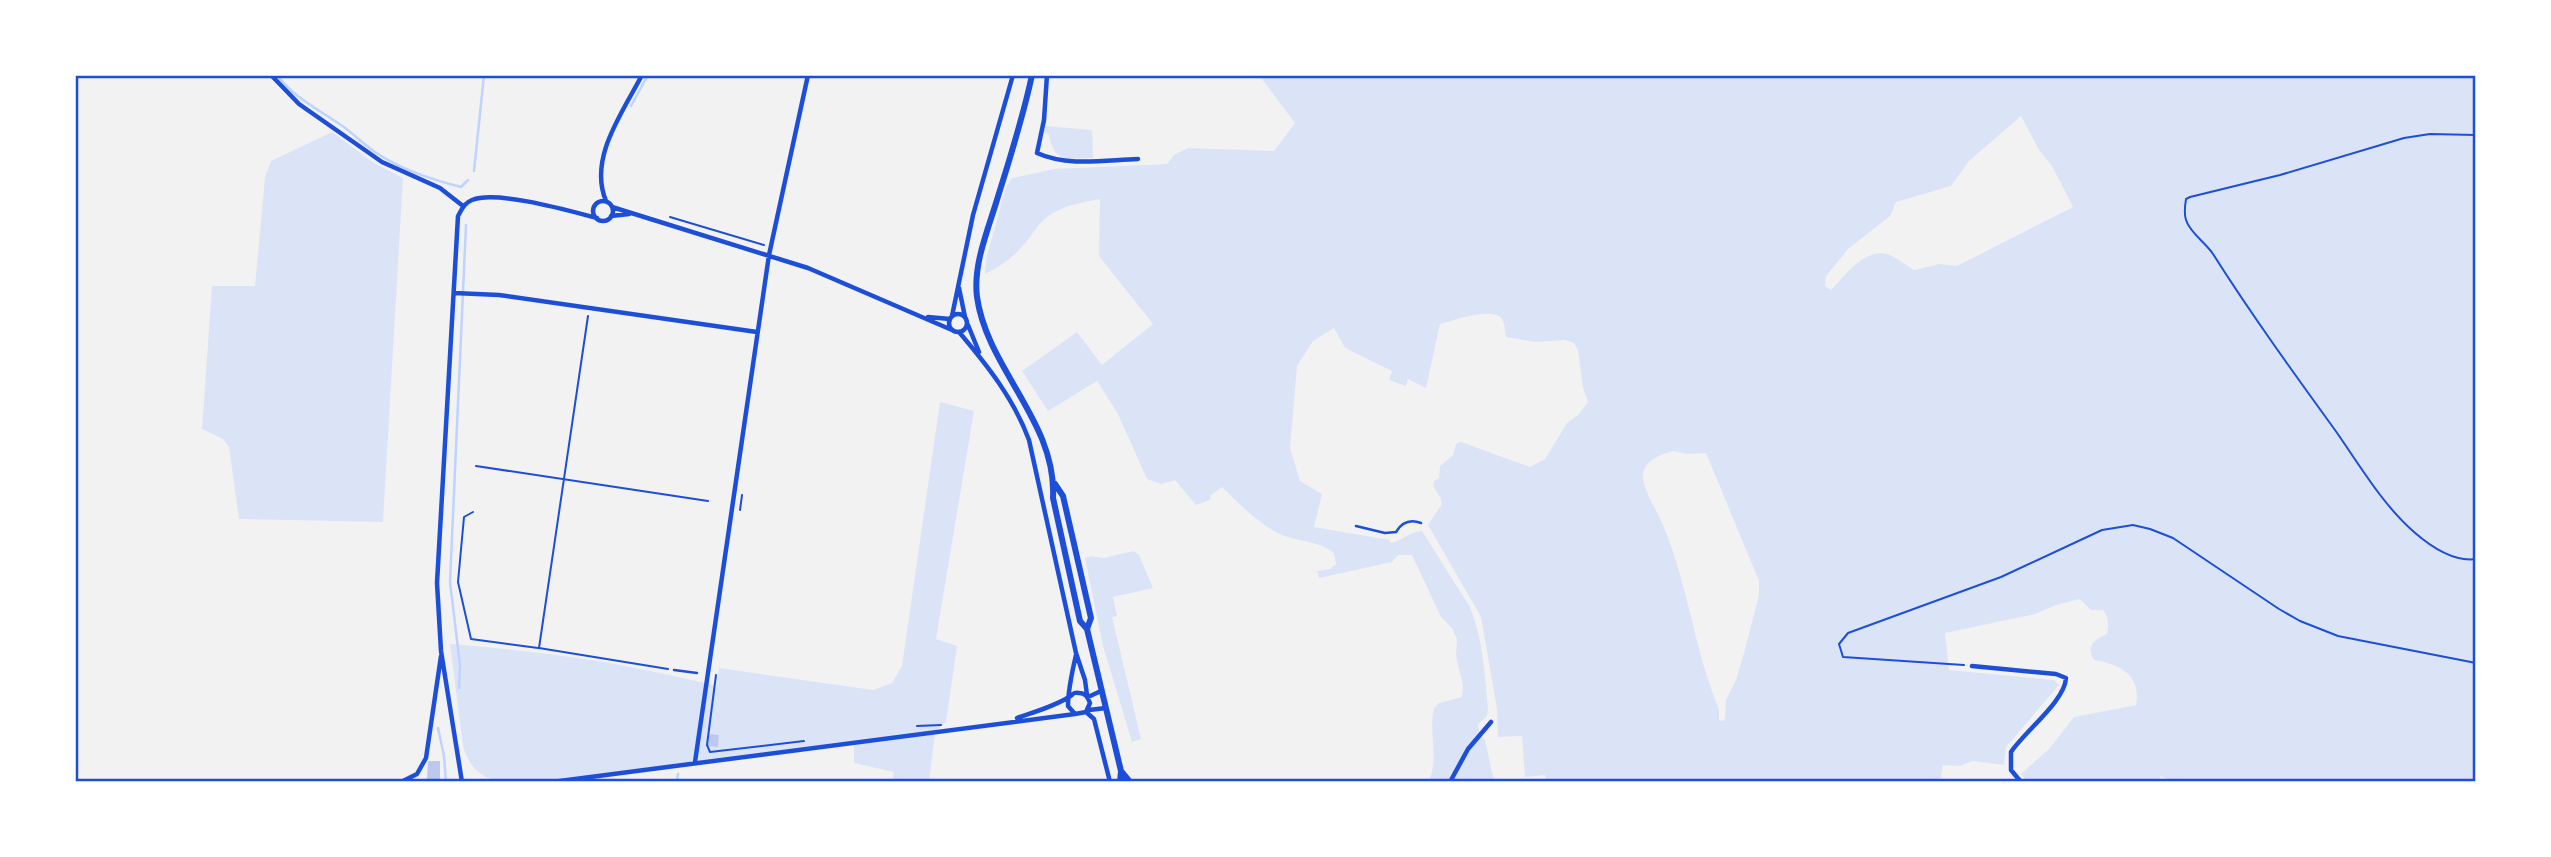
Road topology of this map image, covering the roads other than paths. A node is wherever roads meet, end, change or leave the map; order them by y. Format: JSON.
{"nodes":[{"id":1,"x":271,"y":75,"type":"edge"},
{"id":2,"x":642,"y":75,"type":"edge"},
{"id":3,"x":808,"y":75,"type":"edge"},
{"id":4,"x":1013,"y":75,"type":"edge"},
{"id":5,"x":1032,"y":75,"type":"edge"},
{"id":6,"x":1047,"y":75,"type":"edge"},
{"id":7,"x":1138,"y":159,"type":"dead end"},
{"id":8,"x":601,"y":189,"type":"junction"},
{"id":9,"x":606,"y":201,"type":"junction"},
{"id":10,"x":463,"y":206,"type":"junction"},
{"id":11,"x":594,"y":206,"type":"junction"},
{"id":12,"x":612,"y":206,"type":"junction"},
{"id":13,"x":579,"y":213,"type":"junction"},
{"id":14,"x":633,"y":214,"type":"junction"},
{"id":15,"x":611,"y":216,"type":"junction"},
{"id":16,"x":597,"y":218,"type":"junction"},
{"id":17,"x":769,"y":255,"type":"junction"},
{"id":18,"x":958,"y":284,"type":"junction"},
{"id":19,"x":455,"y":293,"type":"junction"},
{"id":20,"x":923,"y":317,"type":"junction"},
{"id":21,"x":965,"y":317,"type":"junction"},
{"id":22,"x":951,"y":318,"type":"junction"},
{"id":23,"x":967,"y":324,"type":"junction"},
{"id":24,"x":952,"y":330,"type":"junction"},
{"id":25,"x":757,"y":332,"type":"junction"},
{"id":26,"x":959,"y":332,"type":"junction"},
{"id":27,"x":980,"y":356,"type":"junction"},
{"id":28,"x":1054,"y":483,"type":"junction"},
{"id":29,"x":1421,"y":523,"type":"dead end"},
{"id":30,"x":1356,"y":526,"type":"dead end"},
{"id":31,"x":1087,"y":629,"type":"junction"},
{"id":32,"x":441,"y":651,"type":"junction"},
{"id":33,"x":1076,"y":653,"type":"junction"},
{"id":34,"x":1972,"y":666,"type":"road end"},
{"id":35,"x":674,"y":670,"type":"road end"},
{"id":36,"x":697,"y":673,"type":"dead end"},
{"id":37,"x":1101,"y":691,"type":"junction"},
{"id":38,"x":1087,"y":696,"type":"junction"},
{"id":39,"x":1070,"y":697,"type":"junction"},
{"id":40,"x":1106,"y":708,"type":"junction"},
{"id":41,"x":1087,"y":711,"type":"junction"},
{"id":42,"x":1075,"y":714,"type":"junction"},
{"id":43,"x":1009,"y":721,"type":"junction"},
{"id":44,"x":1491,"y":722,"type":"dead end"},
{"id":45,"x":695,"y":762,"type":"junction"},
{"id":46,"x":1121,"y":771,"type":"junction"},
{"id":47,"x":401,"y":782,"type":"edge"},
{"id":48,"x":462,"y":782,"type":"edge"},
{"id":49,"x":552,"y":782,"type":"edge"},
{"id":50,"x":1110,"y":782,"type":"edge"},
{"id":51,"x":1120,"y":782,"type":"edge"},
{"id":52,"x":1130,"y":782,"type":"edge"},
{"id":53,"x":1450,"y":782,"type":"edge"},
{"id":54,"x":2021,"y":782,"type":"edge"}],
"edges":[{"from":1,"to":10,"type":"street"},
{"from":2,"to":8,"type":"street"},
{"from":3,"to":17,"type":"street"},
{"from":4,"to":18,"type":"street"},
{"from":5,"to":28,"type":"street"},
{"from":6,"to":7,"type":"street"},
{"from":8,"to":9,"type":"street"},
{"from":8,"to":11,"type":"street"},
{"from":9,"to":11,"type":"street"},
{"from":9,"to":12,"type":"street"},
{"from":10,"to":13,"type":"street"},
{"from":10,"to":19,"type":"street"},
{"from":11,"to":13,"type":"street"},
{"from":11,"to":16,"type":"street"},
{"from":12,"to":14,"type":"street"},
{"from":12,"to":15,"type":"street"},
{"from":13,"to":16,"type":"street"},
{"from":14,"to":15,"type":"street"},
{"from":14,"to":17,"type":"street"},
{"from":15,"to":16,"type":"street"},
{"from":17,"to":20,"type":"street"},
{"from":17,"to":25,"type":"street"},
{"from":18,"to":21,"type":"street"},
{"from":18,"to":22,"type":"street"},
{"from":19,"to":25,"type":"street"},
{"from":19,"to":32,"type":"street"},
{"from":20,"to":22,"type":"street"},
{"from":20,"to":24,"type":"street"},
{"from":21,"to":22,"type":"street"},
{"from":21,"to":23,"type":"street"},
{"from":22,"to":24,"type":"street"},
{"from":23,"to":26,"type":"street"},
{"from":23,"to":27,"type":"street"},
{"from":24,"to":26,"type":"street"},
{"from":25,"to":45,"type":"street"},
{"from":26,"to":27,"type":"street"},
{"from":27,"to":33,"type":"street"},
{"from":28,"to":31,"type":"street"},
{"from":28,"to":31,"type":"street"},
{"from":29,"to":30,"type":"lane"},
{"from":31,"to":37,"type":"street"},
{"from":32,"to":47,"type":"street"},
{"from":32,"to":48,"type":"street"},
{"from":33,"to":38,"type":"street"},
{"from":33,"to":39,"type":"street"},
{"from":34,"to":54,"type":"street"},
{"from":35,"to":36,"type":"lane"},
{"from":37,"to":38,"type":"street"},
{"from":37,"to":40,"type":"street"},
{"from":38,"to":39,"type":"street"},
{"from":38,"to":41,"type":"street"},
{"from":39,"to":42,"type":"street"},
{"from":39,"to":43,"type":"street"},
{"from":40,"to":41,"type":"street"},
{"from":40,"to":46,"type":"street"},
{"from":41,"to":42,"type":"street"},
{"from":41,"to":50,"type":"street"},
{"from":42,"to":43,"type":"street"},
{"from":43,"to":45,"type":"street"},
{"from":44,"to":53,"type":"street"},
{"from":45,"to":49,"type":"street"},
{"from":46,"to":51,"type":"street"},
{"from":46,"to":52,"type":"street"}]}
